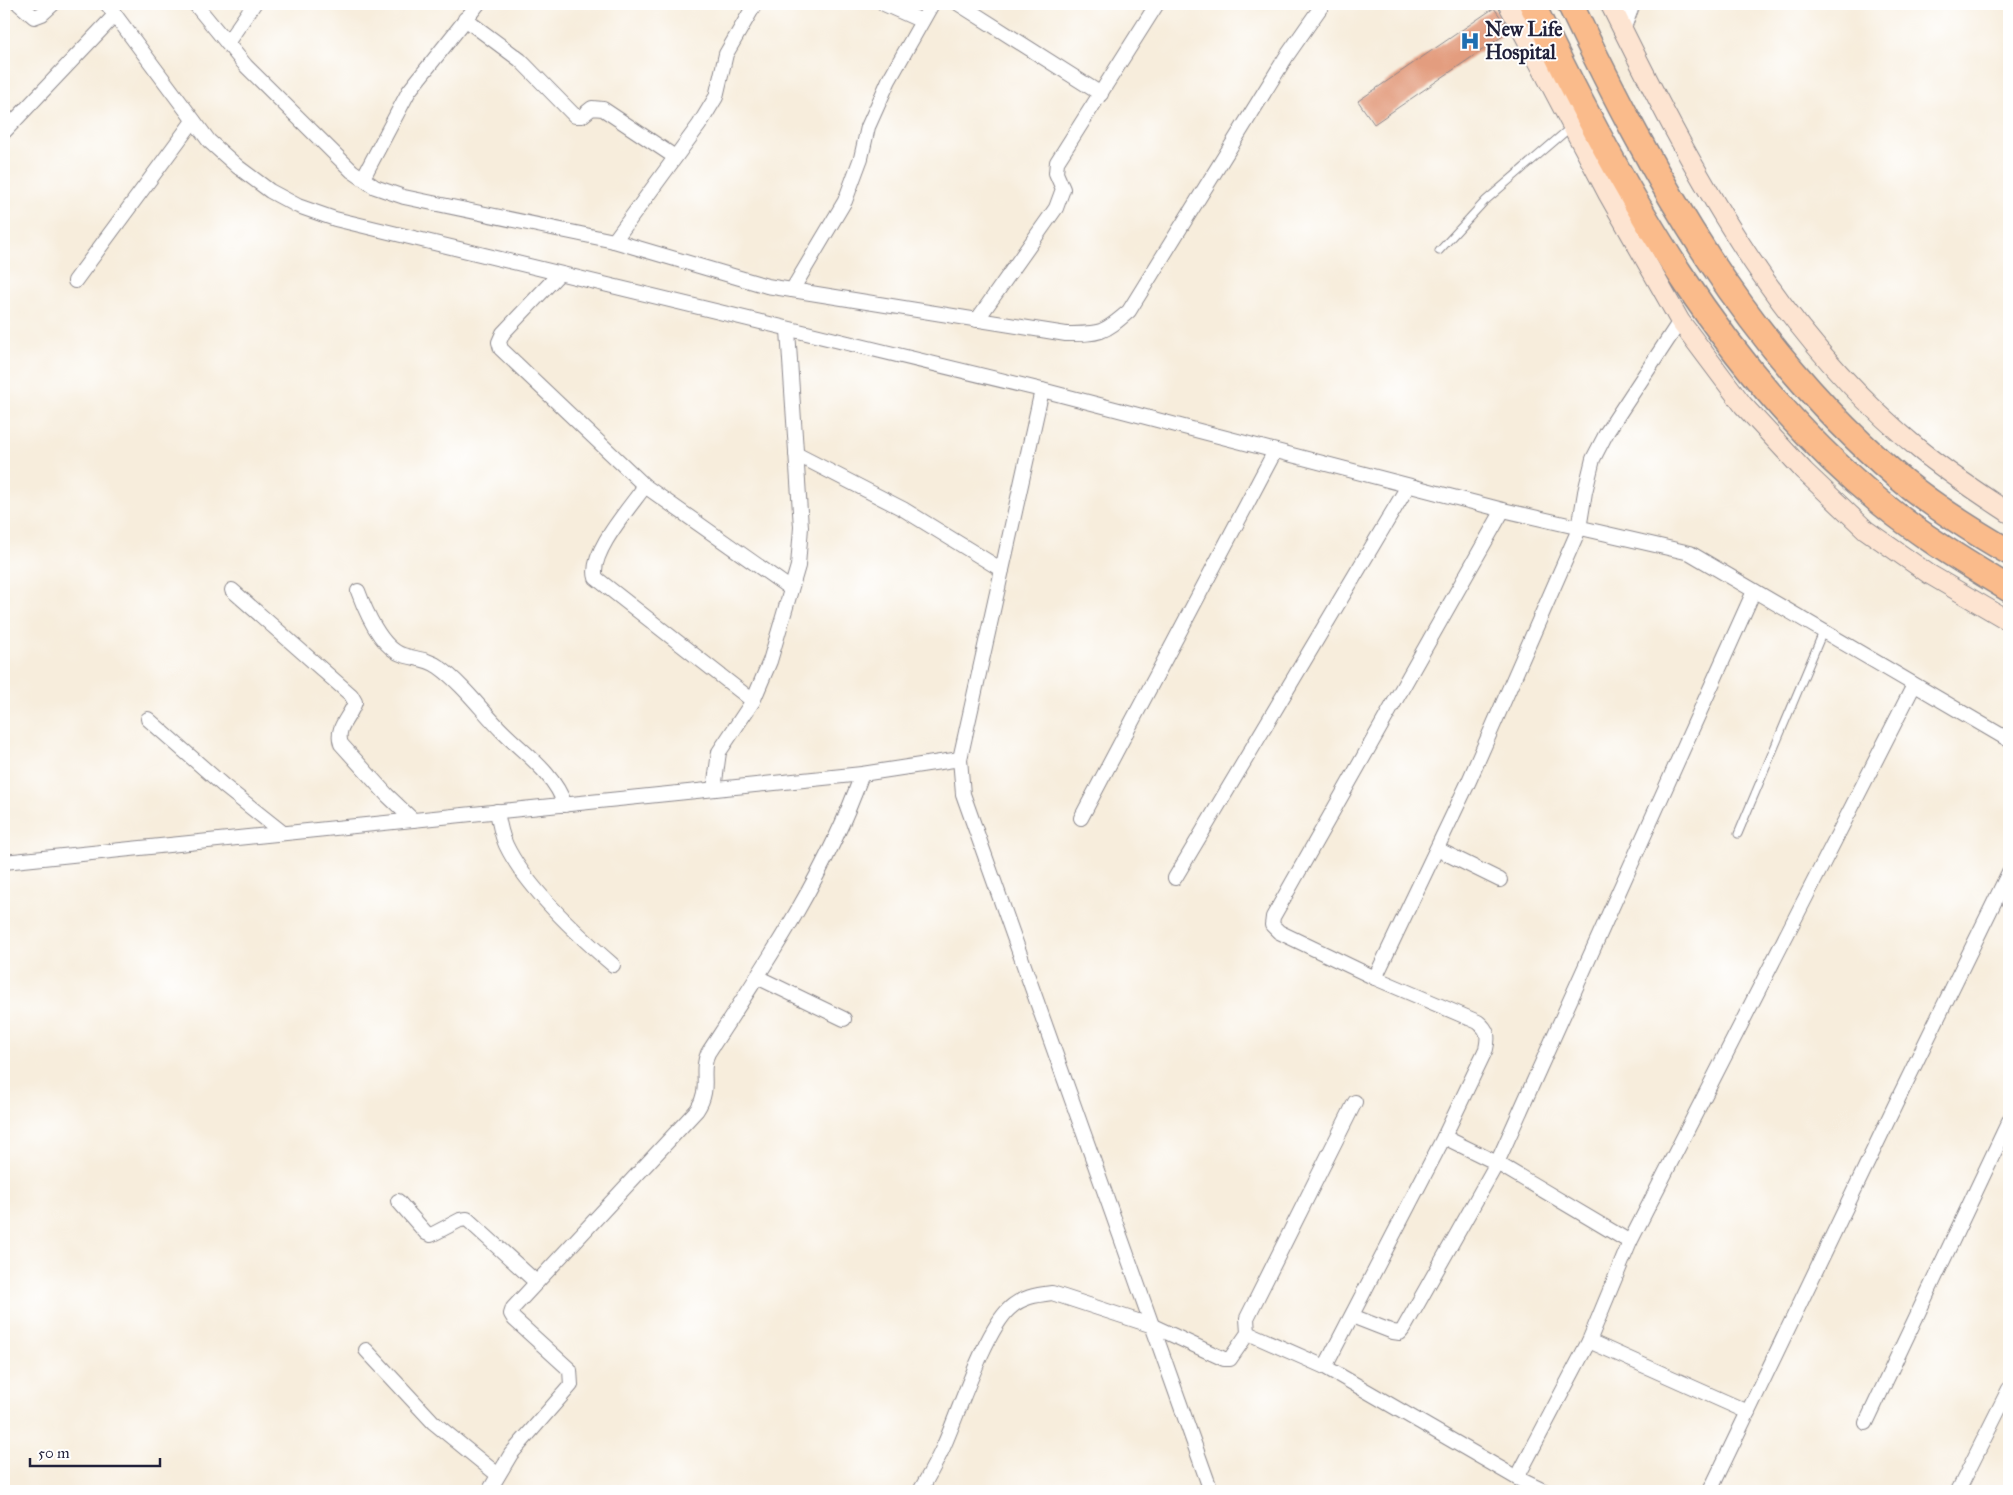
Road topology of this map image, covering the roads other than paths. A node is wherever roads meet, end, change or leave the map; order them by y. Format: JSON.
{"nodes":[{"id":1,"x":19,"y":4,"type":"edge"},
{"id":2,"x":53,"y":4,"type":"edge"},
{"id":3,"x":195,"y":4,"type":"edge"},
{"id":4,"x":254,"y":4,"type":"edge"},
{"id":5,"x":478,"y":4,"type":"edge"},
{"id":6,"x":755,"y":4,"type":"edge"},
{"id":7,"x":884,"y":4,"type":"edge"},
{"id":8,"x":932,"y":4,"type":"edge"},
{"id":9,"x":958,"y":4,"type":"edge"},
{"id":10,"x":1156,"y":4,"type":"edge"},
{"id":11,"x":1323,"y":4,"type":"edge"},
{"id":12,"x":1508,"y":4,"type":"edge"},
{"id":13,"x":1532,"y":4,"type":"edge"},
{"id":14,"x":1570,"y":4,"type":"edge"},
{"id":15,"x":1610,"y":4,"type":"edge"},
{"id":16,"x":1633,"y":4,"type":"edge"},
{"id":17,"x":111,"y":9,"type":"edge"},
{"id":18,"x":465,"y":19,"type":"junction"},
{"id":19,"x":922,"y":21,"type":"junction"},
{"id":20,"x":1623,"y":30,"type":"junction"},
{"id":21,"x":227,"y":43,"type":"junction"},
{"id":22,"x":1101,"y":94,"type":"junction"},
{"id":23,"x":192,"y":121,"type":"junction"},
{"id":24,"x":1571,"y":126,"type":"junction"},
{"id":25,"x":4,"y":132,"type":"edge"},
{"id":26,"x":675,"y":157,"type":"junction"},
{"id":27,"x":362,"y":178,"type":"junction"},
{"id":28,"x":614,"y":241,"type":"junction"},
{"id":29,"x":1439,"y":251,"type":"dead end"},
{"id":30,"x":559,"y":274,"type":"junction"},
{"id":31,"x":75,"y":281,"type":"dead end"},
{"id":32,"x":792,"y":290,"type":"junction"},
{"id":33,"x":977,"y":320,"type":"junction"},
{"id":34,"x":1680,"y":321,"type":"junction"},
{"id":35,"x":788,"y":330,"type":"junction"},
{"id":36,"x":1042,"y":390,"type":"junction"},
{"id":37,"x":1275,"y":451,"type":"junction"},
{"id":38,"x":796,"y":454,"type":"junction"},
{"id":39,"x":645,"y":486,"type":"junction"},
{"id":40,"x":1408,"y":486,"type":"junction"},
{"id":41,"x":1503,"y":510,"type":"junction"},
{"id":42,"x":2009,"y":513,"type":"edge"},
{"id":43,"x":1580,"y":523,"type":"junction"},
{"id":44,"x":2009,"y":552,"type":"edge"},
{"id":45,"x":1002,"y":570,"type":"junction"},
{"id":46,"x":791,"y":589,"type":"junction"},
{"id":47,"x":2009,"y":589,"type":"edge"},
{"id":48,"x":232,"y":590,"type":"dead end"},
{"id":49,"x":358,"y":590,"type":"dead end"},
{"id":50,"x":1754,"y":591,"type":"junction"},
{"id":51,"x":2009,"y":621,"type":"edge"},
{"id":52,"x":1823,"y":632,"type":"junction"},
{"id":53,"x":1914,"y":685,"type":"junction"},
{"id":54,"x":753,"y":701,"type":"junction"},
{"id":55,"x":148,"y":718,"type":"dead end"},
{"id":56,"x":2009,"y":740,"type":"edge"},
{"id":57,"x":960,"y":759,"type":"junction"},
{"id":58,"x":862,"y":774,"type":"junction"},
{"id":59,"x":714,"y":789,"type":"junction"},
{"id":60,"x":565,"y":805,"type":"junction"},
{"id":61,"x":497,"y":811,"type":"junction"},
{"id":62,"x":1081,"y":818,"type":"dead end"},
{"id":63,"x":413,"y":820,"type":"junction"},
{"id":64,"x":284,"y":833,"type":"junction"},
{"id":65,"x":1738,"y":834,"type":"dead end"},
{"id":66,"x":1437,"y":849,"type":"junction"},
{"id":67,"x":4,"y":862,"type":"edge"},
{"id":68,"x":2009,"y":872,"type":"edge"},
{"id":69,"x":1175,"y":878,"type":"dead end"},
{"id":70,"x":1500,"y":880,"type":"dead end"},
{"id":71,"x":613,"y":965,"type":"dead end"},
{"id":72,"x":757,"y":977,"type":"junction"},
{"id":73,"x":1375,"y":978,"type":"junction"},
{"id":74,"x":844,"y":1019,"type":"dead end"},
{"id":75,"x":1355,"y":1102,"type":"dead end"},
{"id":76,"x":2009,"y":1121,"type":"edge"},
{"id":77,"x":1444,"y":1137,"type":"junction"},
{"id":78,"x":1497,"y":1163,"type":"junction"},
{"id":79,"x":398,"y":1201,"type":"dead end"},
{"id":80,"x":1630,"y":1242,"type":"junction"},
{"id":81,"x":536,"y":1282,"type":"junction"},
{"id":82,"x":1352,"y":1316,"type":"junction"},
{"id":83,"x":1153,"y":1326,"type":"junction"},
{"id":84,"x":1248,"y":1333,"type":"junction"},
{"id":85,"x":1588,"y":1341,"type":"junction"},
{"id":86,"x":366,"y":1350,"type":"dead end"},
{"id":87,"x":1326,"y":1367,"type":"junction"},
{"id":88,"x":2009,"y":1389,"type":"edge"},
{"id":89,"x":1748,"y":1412,"type":"junction"},
{"id":90,"x":1866,"y":1423,"type":"dead end"},
{"id":91,"x":498,"y":1475,"type":"junction"},
{"id":92,"x":1517,"y":1478,"type":"junction"},
{"id":93,"x":489,"y":1491,"type":"edge"},
{"id":94,"x":920,"y":1491,"type":"edge"},
{"id":95,"x":1211,"y":1491,"type":"edge"},
{"id":96,"x":1544,"y":1491,"type":"edge"},
{"id":97,"x":1710,"y":1491,"type":"edge"},
{"id":98,"x":1958,"y":1491,"type":"edge"}],
"edges":[{"from":1,"to":2,"type":"street"},
{"from":3,"to":21,"type":"street"},
{"from":4,"to":21,"type":"street"},
{"from":5,"to":18,"type":"street"},
{"from":6,"to":26,"type":"street"},
{"from":7,"to":19,"type":"street"},
{"from":8,"to":19,"type":"street"},
{"from":9,"to":22,"type":"street"},
{"from":10,"to":22,"type":"street"},
{"from":11,"to":33,"type":"street"},
{"from":12,"to":24,"type":"street"},
{"from":13,"to":47,"type":"highway"},
{"from":14,"to":44,"type":"highway"},
{"from":15,"to":20,"type":"street"},
{"from":16,"to":20,"type":"street"},
{"from":17,"to":23,"type":"street"},
{"from":17,"to":25,"type":"street"},
{"from":18,"to":26,"type":"street"},
{"from":18,"to":27,"type":"street"},
{"from":19,"to":32,"type":"street"},
{"from":20,"to":42,"type":"street"},
{"from":21,"to":27,"type":"street"},
{"from":22,"to":33,"type":"street"},
{"from":23,"to":30,"type":"street"},
{"from":23,"to":31,"type":"street"},
{"from":24,"to":29,"type":"lane"},
{"from":24,"to":34,"type":"street"},
{"from":26,"to":28,"type":"street"},
{"from":27,"to":28,"type":"street"},
{"from":28,"to":32,"type":"street"},
{"from":30,"to":35,"type":"street"},
{"from":30,"to":39,"type":"street"},
{"from":32,"to":33,"type":"street"},
{"from":34,"to":43,"type":"street"},
{"from":34,"to":51,"type":"street"},
{"from":35,"to":36,"type":"street"},
{"from":35,"to":38,"type":"street"},
{"from":36,"to":37,"type":"street"},
{"from":36,"to":45,"type":"street"},
{"from":37,"to":40,"type":"street"},
{"from":37,"to":62,"type":"street"},
{"from":38,"to":45,"type":"street"},
{"from":38,"to":46,"type":"street"},
{"from":39,"to":46,"type":"street"},
{"from":39,"to":54,"type":"street"},
{"from":40,"to":41,"type":"street"},
{"from":40,"to":69,"type":"street"},
{"from":41,"to":43,"type":"street"},
{"from":41,"to":73,"type":"street"},
{"from":43,"to":50,"type":"street"},
{"from":43,"to":66,"type":"street"},
{"from":45,"to":57,"type":"street"},
{"from":46,"to":54,"type":"street"},
{"from":48,"to":63,"type":"street"},
{"from":49,"to":60,"type":"street"},
{"from":50,"to":52,"type":"street"},
{"from":50,"to":78,"type":"street"},
{"from":52,"to":53,"type":"street"},
{"from":52,"to":65,"type":"lane"},
{"from":53,"to":56,"type":"street"},
{"from":53,"to":80,"type":"street"},
{"from":54,"to":59,"type":"street"},
{"from":55,"to":64,"type":"street"},
{"from":57,"to":58,"type":"street"},
{"from":57,"to":83,"type":"street"},
{"from":58,"to":59,"type":"street"},
{"from":58,"to":72,"type":"street"},
{"from":59,"to":60,"type":"street"},
{"from":60,"to":61,"type":"street"},
{"from":61,"to":63,"type":"street"},
{"from":61,"to":71,"type":"street"},
{"from":63,"to":64,"type":"street"},
{"from":64,"to":67,"type":"street"},
{"from":66,"to":70,"type":"street"},
{"from":66,"to":73,"type":"street"},
{"from":68,"to":89,"type":"street"},
{"from":72,"to":74,"type":"street"},
{"from":72,"to":81,"type":"street"},
{"from":73,"to":77,"type":"street"},
{"from":75,"to":84,"type":"street"},
{"from":76,"to":90,"type":"street"},
{"from":77,"to":78,"type":"street"},
{"from":77,"to":82,"type":"street"},
{"from":78,"to":80,"type":"street"},
{"from":78,"to":82,"type":"street"},
{"from":79,"to":81,"type":"street"},
{"from":80,"to":85,"type":"street"},
{"from":81,"to":91,"type":"street"},
{"from":82,"to":87,"type":"street"},
{"from":83,"to":84,"type":"street"},
{"from":83,"to":94,"type":"street"},
{"from":83,"to":95,"type":"street"},
{"from":84,"to":87,"type":"street"},
{"from":85,"to":89,"type":"street"},
{"from":85,"to":92,"type":"street"},
{"from":86,"to":91,"type":"street"},
{"from":87,"to":92,"type":"street"},
{"from":88,"to":98,"type":"street"},
{"from":89,"to":97,"type":"street"},
{"from":91,"to":93,"type":"street"},
{"from":92,"to":96,"type":"street"}]}
